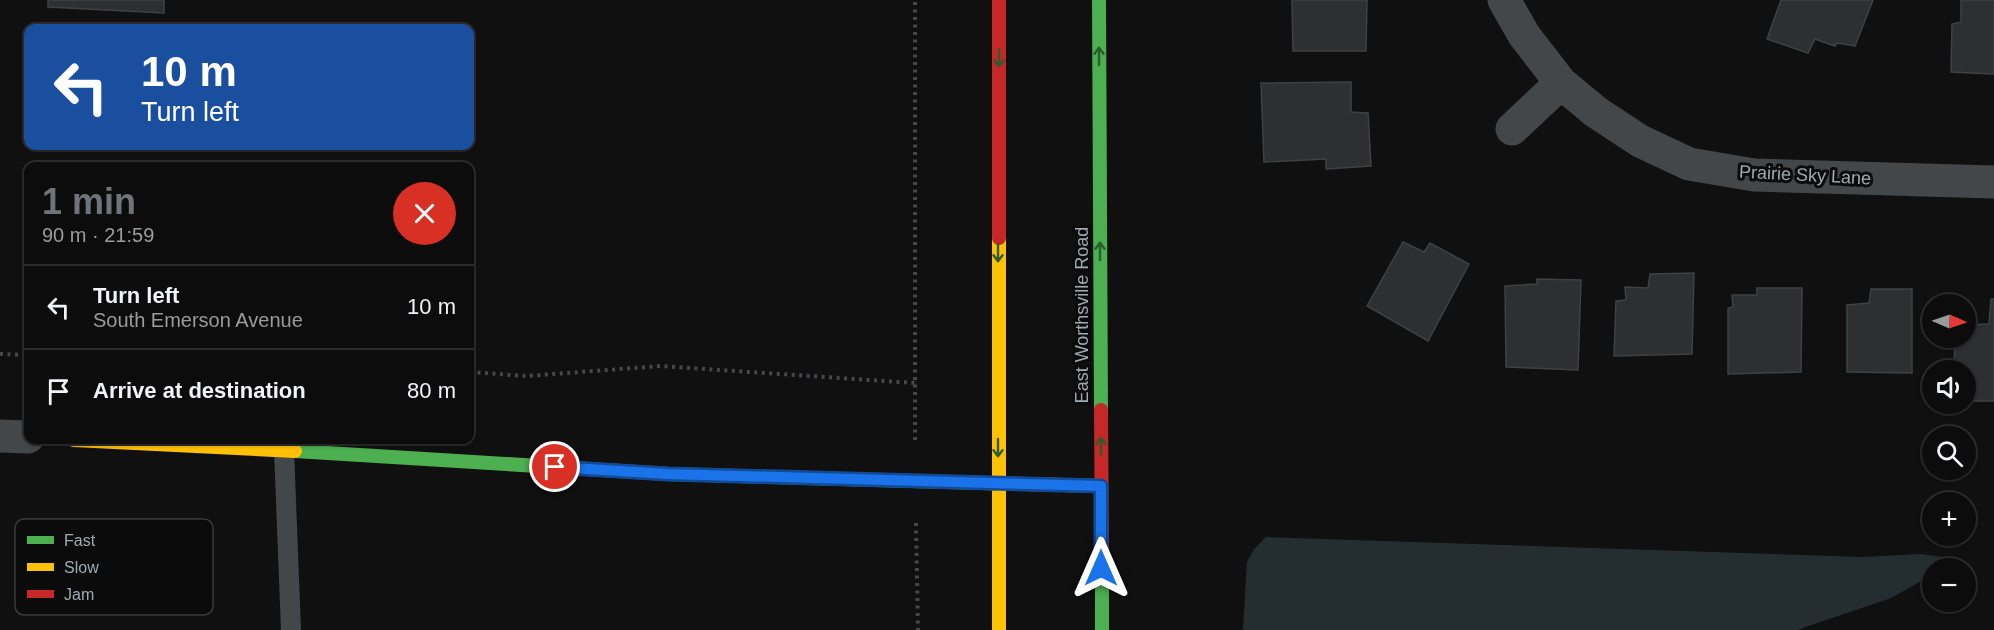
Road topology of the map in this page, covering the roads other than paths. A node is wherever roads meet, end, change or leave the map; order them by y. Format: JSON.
{"nodes":[{"id":1,"x":999,"y":0,"type":"edge"},
{"id":2,"x":1099,"y":0,"type":"edge"},
{"id":3,"x":1504,"y":0,"type":"edge"},
{"id":4,"x":1562,"y":83,"type":"junction"},
{"id":5,"x":1512,"y":129,"type":"dead end"},
{"id":6,"x":1994,"y":183,"type":"edge"},
{"id":7,"x":0,"y":436,"type":"edge"},
{"id":8,"x":24,"y":437,"type":"edge"},
{"id":9,"x":158,"y":444,"type":"edge"},
{"id":10,"x":284,"y":450,"type":"junction"},
{"id":11,"x":998,"y":483,"type":"junction"},
{"id":12,"x":1101,"y":486,"type":"junction"},
{"id":13,"x":291,"y":630,"type":"edge"},
{"id":14,"x":999,"y":630,"type":"edge"},
{"id":15,"x":1102,"y":630,"type":"edge"}],
"edges":[{"from":1,"to":11,"type":"main road","one_way":true},
{"from":12,"to":2,"type":"main road","name":"East Worthsville Road","one_way":true},
{"from":3,"to":4,"type":"street","name":"Prairie Sky Lane"},
{"from":4,"to":5,"type":"street"},
{"from":4,"to":6,"type":"street","name":"Prairie Sky Lane"},
{"from":7,"to":8,"type":"street"},
{"from":9,"to":10,"type":"main road"},
{"from":10,"to":11,"type":"main road"},
{"from":10,"to":13,"type":"lane"},
{"from":11,"to":12,"type":"main road"},
{"from":11,"to":14,"type":"main road"},
{"from":12,"to":15,"type":"main road","name":"East Worthsville Road"}]}
